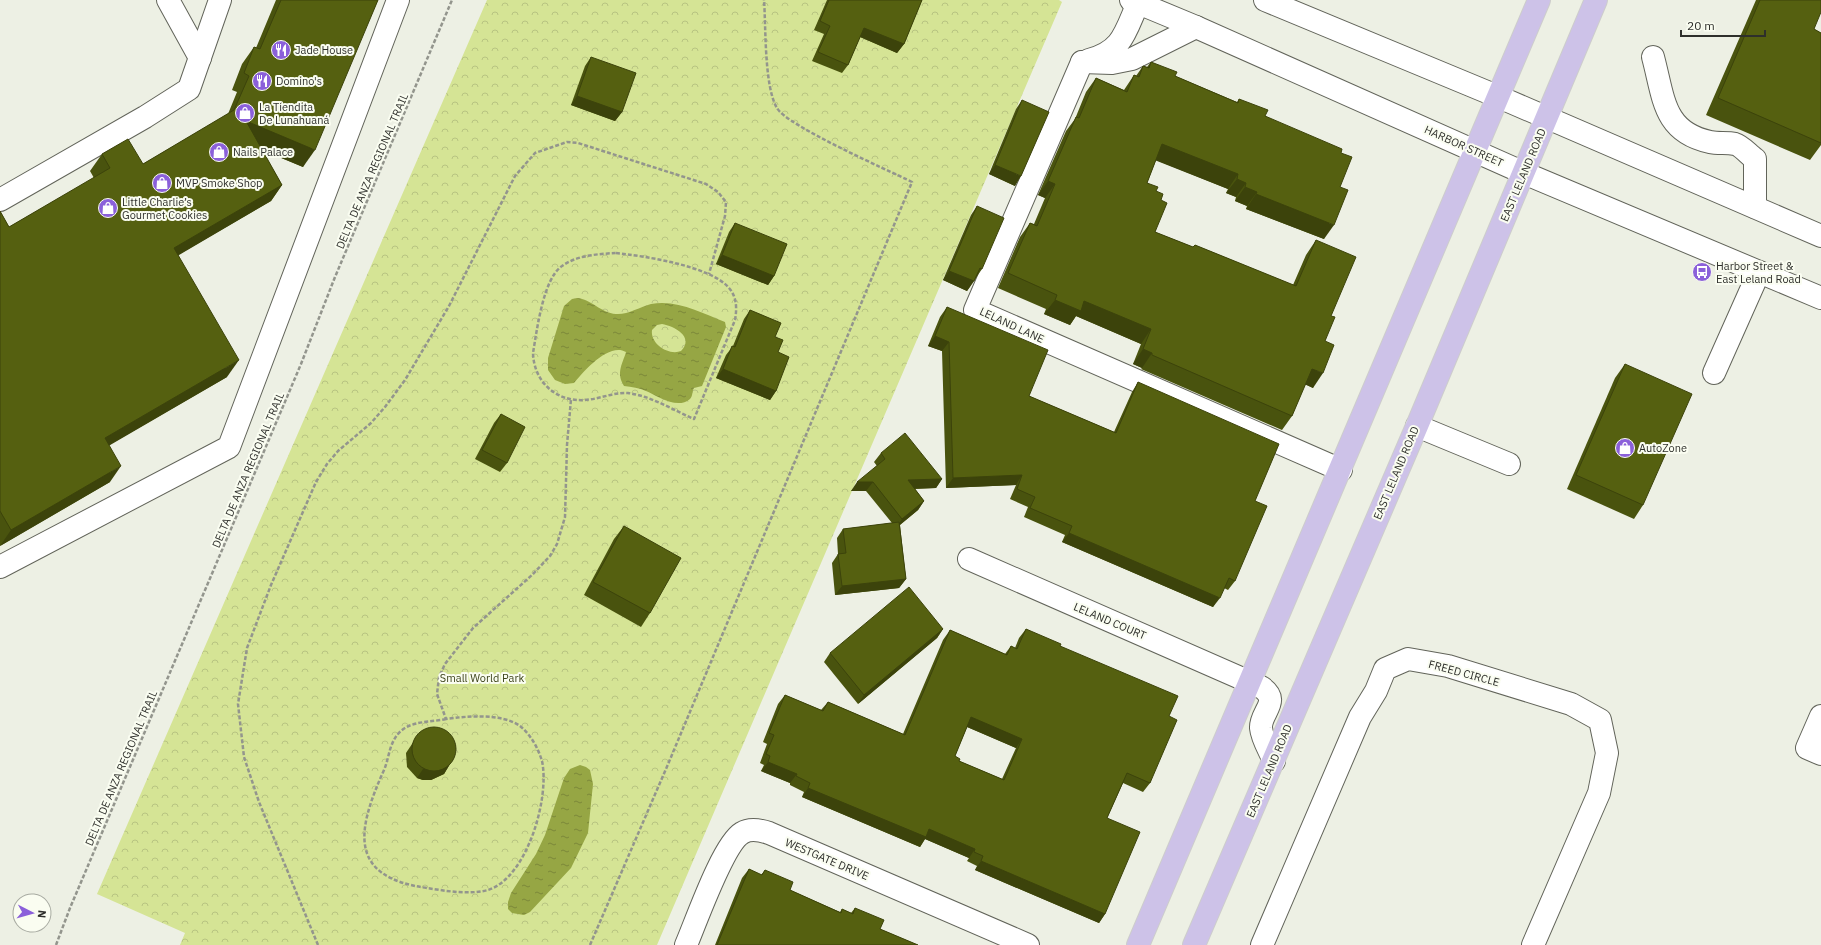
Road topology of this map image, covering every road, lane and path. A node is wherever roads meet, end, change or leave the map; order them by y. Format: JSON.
{"nodes":[{"id":1,"x":168,"y":0,"type":"edge"},
{"id":2,"x":220,"y":0,"type":"edge"},
{"id":3,"x":398,"y":0,"type":"edge"},
{"id":4,"x":452,"y":0,"type":"edge"},
{"id":5,"x":764,"y":0,"type":"edge"},
{"id":6,"x":1266,"y":0,"type":"edge"},
{"id":7,"x":1539,"y":0,"type":"edge"},
{"id":8,"x":1596,"y":0,"type":"edge"},
{"id":9,"x":1134,"y":2,"type":"edge"},
{"id":10,"x":1196,"y":27,"type":"junction"},
{"id":11,"x":1653,"y":57,"type":"dead end"},
{"id":12,"x":200,"y":58,"type":"junction"},
{"id":13,"x":1082,"y":62,"type":"junction"},
{"id":14,"x":1500,"y":97,"type":"junction"},
{"id":15,"x":1547,"y":118,"type":"junction"},
{"id":16,"x":1476,"y":151,"type":"junction"},
{"id":17,"x":1524,"y":172,"type":"junction"},
{"id":18,"x":0,"y":200,"type":"edge"},
{"id":19,"x":1755,"y":207,"type":"junction"},
{"id":20,"x":1821,"y":236,"type":"edge"},
{"id":21,"x":1759,"y":272,"type":"junction"},
{"id":22,"x":709,"y":274,"type":"junction"},
{"id":23,"x":1821,"y":298,"type":"edge"},
{"id":24,"x":1714,"y":374,"type":"dead end"},
{"id":25,"x":571,"y":399,"type":"junction"},
{"id":26,"x":1417,"y":426,"type":"junction"},
{"id":27,"x":1509,"y":464,"type":"dead end"},
{"id":28,"x":1340,"y":470,"type":"junction"},
{"id":29,"x":969,"y":559,"type":"dead end"},
{"id":30,"x":0,"y":567,"type":"edge"},
{"id":31,"x":1250,"y":682,"type":"junction"},
{"id":32,"x":1821,"y":716,"type":"edge"},
{"id":33,"x":446,"y":719,"type":"junction"},
{"id":34,"x":1821,"y":754,"type":"edge"},
{"id":35,"x":1274,"y":760,"type":"junction"},
{"id":36,"x":56,"y":945,"type":"edge"},
{"id":37,"x":318,"y":945,"type":"edge"},
{"id":38,"x":590,"y":945,"type":"edge"},
{"id":39,"x":686,"y":945,"type":"edge"},
{"id":40,"x":1028,"y":945,"type":"edge"},
{"id":41,"x":1138,"y":945,"type":"edge"},
{"id":42,"x":1194,"y":945,"type":"edge"},
{"id":43,"x":1262,"y":945,"type":"edge"},
{"id":44,"x":1533,"y":945,"type":"edge"}],
"edges":[{"from":1,"to":12,"type":"street"},
{"from":2,"to":12,"type":"street"},
{"from":3,"to":30,"type":"street"},
{"from":4,"to":36,"type":"path","name":"DELTA DE ANZA REGIONAL TRAIL"},
{"from":5,"to":38,"type":"path"},
{"from":6,"to":14,"type":"street"},
{"from":7,"to":14,"type":"main road"},
{"from":8,"to":15,"type":"main road","name":"EAST LELAND ROAD"},
{"from":9,"to":10,"type":"street","name":"HARBOR STREET"},
{"from":9,"to":13,"type":"street"},
{"from":10,"to":13,"type":"street"},
{"from":10,"to":16,"type":"street","name":"HARBOR STREET"},
{"from":11,"to":19,"type":"street"},
{"from":12,"to":18,"type":"street"},
{"from":13,"to":28,"type":"street","name":"LELAND LANE"},
{"from":14,"to":15,"type":"street"},
{"from":14,"to":16,"type":"main road"},
{"from":15,"to":17,"type":"main road","name":"EAST LELAND ROAD"},
{"from":15,"to":19,"type":"street"},
{"from":16,"to":17,"type":"street","name":"HARBOR STREET"},
{"from":16,"to":28,"type":"main road"},
{"from":17,"to":21,"type":"street","name":"HARBOR STREET"},
{"from":17,"to":26,"type":"main road","name":"EAST LELAND ROAD"},
{"from":19,"to":20,"type":"street"},
{"from":21,"to":23,"type":"street","name":"HARBOR STREET"},
{"from":21,"to":24,"type":"street"},
{"from":22,"to":25,"type":"path"},
{"from":22,"to":25,"type":"path"},
{"from":22,"to":37,"type":"path"},
{"from":25,"to":33,"type":"path"},
{"from":26,"to":27,"type":"street"},
{"from":26,"to":35,"type":"main road","name":"EAST LELAND ROAD"},
{"from":28,"to":31,"type":"main road"},
{"from":29,"to":31,"type":"street","name":"LELAND COURT"},
{"from":31,"to":35,"type":"street","name":"LELAND COURT"},
{"from":31,"to":41,"type":"main road"},
{"from":32,"to":34,"type":"street"},
{"from":33,"to":33,"type":"path"},
{"from":35,"to":42,"type":"main road","name":"EAST LELAND ROAD"},
{"from":39,"to":40,"type":"street","name":"WESTGATE DRIVE"},
{"from":43,"to":44,"type":"street","name":"FREED CIRCLE"}]}
